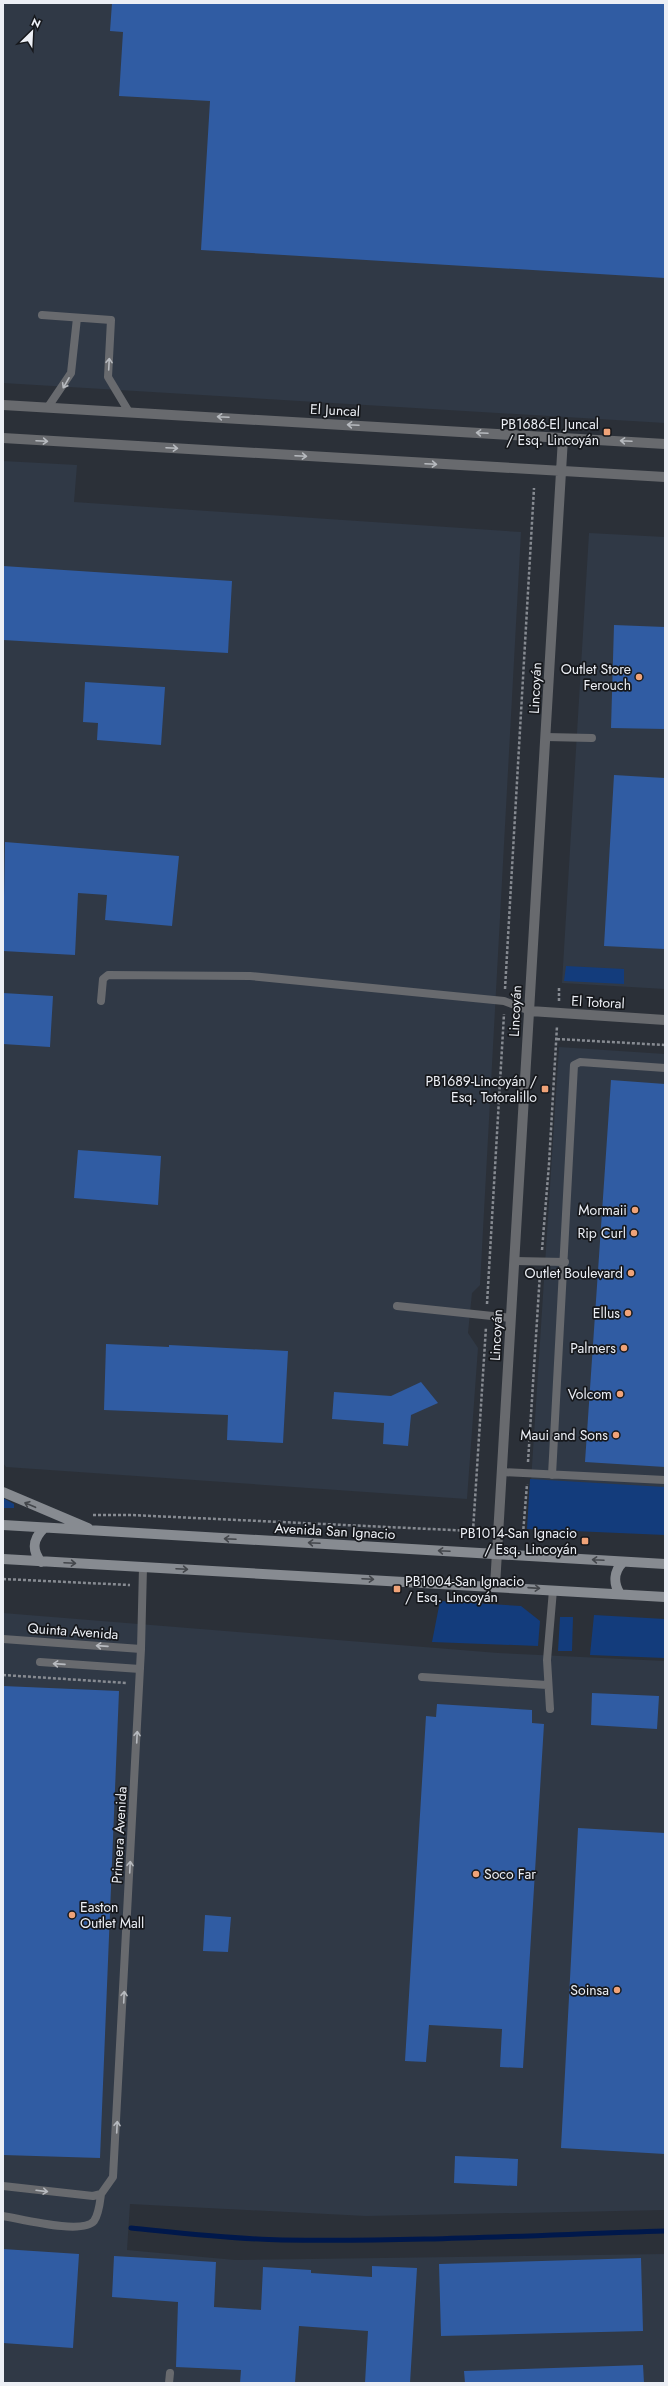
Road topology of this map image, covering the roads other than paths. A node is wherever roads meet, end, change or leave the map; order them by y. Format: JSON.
{"nodes":[{"id":1,"x":42,"y":315,"type":"dead end"},
{"id":2,"x":77,"y":318,"type":"junction"},
{"id":3,"x":3,"y":404,"type":"edge"},
{"id":4,"x":48,"y":407,"type":"junction"},
{"id":5,"x":128,"y":412,"type":"junction"},
{"id":6,"x":3,"y":438,"type":"edge"},
{"id":7,"x":564,"y":438,"type":"junction"},
{"id":8,"x":665,"y":444,"type":"edge"},
{"id":9,"x":561,"y":471,"type":"junction"},
{"id":10,"x":665,"y":477,"type":"edge"},
{"id":11,"x":546,"y":737,"type":"junction"},
{"id":12,"x":592,"y":738,"type":"dead end"},
{"id":13,"x":101,"y":1001,"type":"dead end"},
{"id":14,"x":530,"y":1011,"type":"junction"},
{"id":15,"x":665,"y":1020,"type":"edge"},
{"id":16,"x":665,"y":1068,"type":"edge"},
{"id":17,"x":514,"y":1261,"type":"junction"},
{"id":18,"x":564,"y":1262,"type":"junction"},
{"id":19,"x":397,"y":1306,"type":"dead end"},
{"id":20,"x":511,"y":1318,"type":"junction"},
{"id":21,"x":502,"y":1472,"type":"junction"},
{"id":22,"x":552,"y":1476,"type":"junction"},
{"id":23,"x":665,"y":1480,"type":"edge"},
{"id":24,"x":3,"y":1492,"type":"edge"},
{"id":25,"x":3,"y":1525,"type":"edge"},
{"id":26,"x":44,"y":1528,"type":"junction"},
{"id":27,"x":94,"y":1531,"type":"junction"},
{"id":28,"x":497,"y":1554,"type":"junction"},
{"id":29,"x":3,"y":1559,"type":"edge"},
{"id":30,"x":41,"y":1562,"type":"junction"},
{"id":31,"x":623,"y":1562,"type":"junction"},
{"id":32,"x":665,"y":1564,"type":"edge"},
{"id":33,"x":143,"y":1567,"type":"junction"},
{"id":34,"x":495,"y":1586,"type":"junction"},
{"id":35,"x":553,"y":1590,"type":"junction"},
{"id":36,"x":620,"y":1594,"type":"junction"},
{"id":37,"x":665,"y":1597,"type":"edge"},
{"id":38,"x":3,"y":1639,"type":"edge"},
{"id":39,"x":141,"y":1649,"type":"junction"},
{"id":40,"x":40,"y":1662,"type":"dead end"},
{"id":41,"x":140,"y":1669,"type":"junction"},
{"id":42,"x":422,"y":1677,"type":"dead end"},
{"id":43,"x":547,"y":1685,"type":"junction"},
{"id":44,"x":550,"y":1709,"type":"dead end"},
{"id":45,"x":3,"y":2186,"type":"edge"},
{"id":46,"x":102,"y":2194,"type":"junction"},
{"id":47,"x":3,"y":2216,"type":"edge"},
{"id":48,"x":170,"y":2373,"type":"dead end"},
{"id":49,"x":169,"y":2383,"type":"edge"}],
"edges":[{"from":1,"to":2,"type":"lane"},
{"from":2,"to":4,"type":"lane","one_way":true},
{"from":5,"to":2,"type":"lane","one_way":true},
{"from":3,"to":4,"type":"street","name":"El Juncal"},
{"from":4,"to":5,"type":"street","name":"El Juncal"},
{"from":7,"to":5,"type":"street","name":"El Juncal","one_way":true},
{"from":6,"to":9,"type":"street","one_way":true},
{"from":8,"to":7,"type":"street","name":"El Juncal","one_way":true},
{"from":7,"to":9,"type":"street","name":"Lincoyán"},
{"from":9,"to":10,"type":"street"},
{"from":9,"to":11,"type":"street","name":"Lincoyán"},
{"from":11,"to":12,"type":"lane"},
{"from":11,"to":14,"type":"street","name":"Lincoyán"},
{"from":13,"to":14,"type":"lane"},
{"from":14,"to":15,"type":"street","name":"El Totoral"},
{"from":14,"to":17,"type":"street","name":"Lincoyán"},
{"from":16,"to":18,"type":"lane"},
{"from":17,"to":18,"type":"lane"},
{"from":17,"to":20,"type":"street","name":"Lincoyán"},
{"from":18,"to":22,"type":"lane"},
{"from":19,"to":20,"type":"lane"},
{"from":20,"to":21,"type":"street","name":"Lincoyán"},
{"from":21,"to":22,"type":"lane"},
{"from":21,"to":28,"type":"street","name":"Lincoyán"},
{"from":22,"to":23,"type":"lane"},
{"from":27,"to":24,"type":"main road","one_way":true},
{"from":25,"to":26,"type":"main road","name":"Avenida San Ignacio"},
{"from":26,"to":27,"type":"main road","name":"Avenida San Ignacio"},
{"from":26,"to":30,"type":"main road"},
{"from":28,"to":27,"type":"main road","name":"Avenida San Ignacio","one_way":true},
{"from":31,"to":28,"type":"main road","name":"Avenida San Ignacio","one_way":true},
{"from":28,"to":34,"type":"street","name":"Lincoyán"},
{"from":29,"to":30,"type":"main road"},
{"from":30,"to":33,"type":"main road","one_way":true},
{"from":31,"to":32,"type":"main road","name":"Avenida San Ignacio"},
{"from":31,"to":36,"type":"main road"},
{"from":33,"to":34,"type":"main road","one_way":true},
{"from":33,"to":39,"type":"lane","name":"Primera Avenida"},
{"from":34,"to":35,"type":"main road","one_way":true},
{"from":35,"to":36,"type":"main road"},
{"from":35,"to":43,"type":"lane"},
{"from":36,"to":37,"type":"main road"},
{"from":39,"to":38,"type":"lane","name":"Quinta Avenida","one_way":true},
{"from":39,"to":41,"type":"lane","name":"Primera Avenida"},
{"from":41,"to":40,"type":"lane","one_way":true},
{"from":46,"to":41,"type":"lane","name":"Primera Avenida","one_way":true},
{"from":42,"to":43,"type":"lane"},
{"from":43,"to":44,"type":"lane"},
{"from":45,"to":46,"type":"lane","one_way":true},
{"from":46,"to":47,"type":"lane","name":"Primera Avenida"},
{"from":48,"to":49,"type":"lane"}]}
